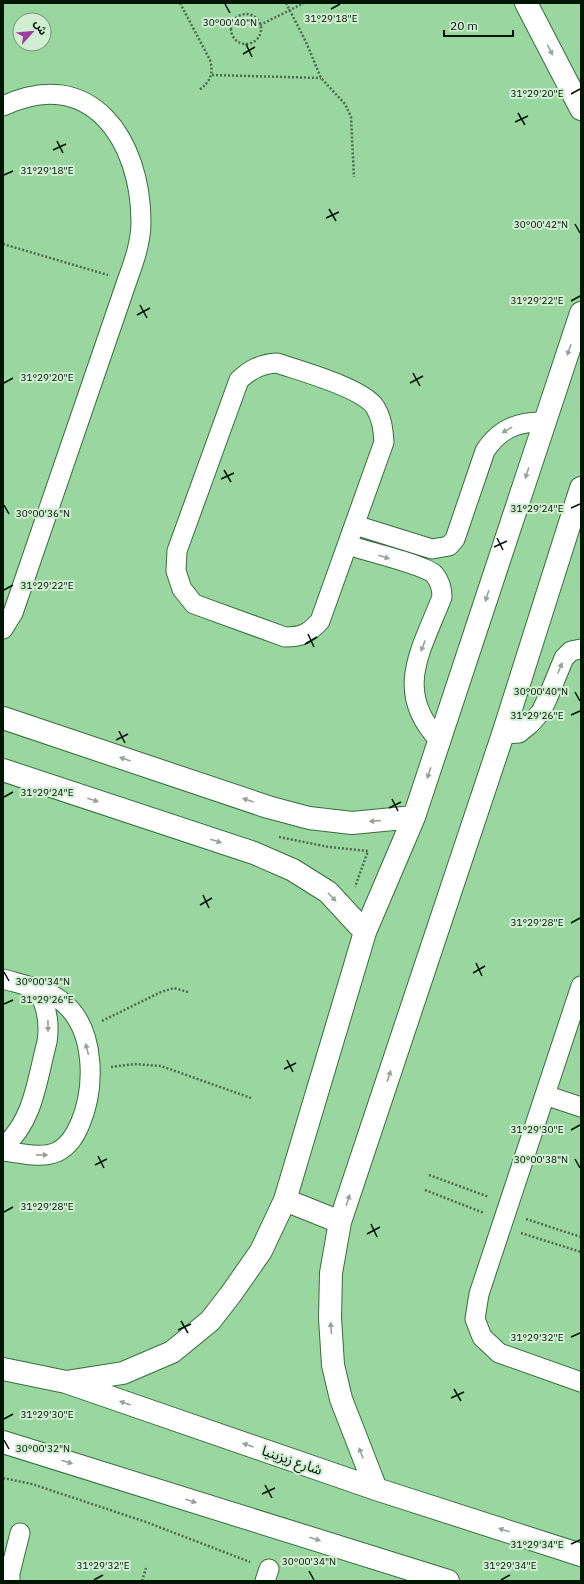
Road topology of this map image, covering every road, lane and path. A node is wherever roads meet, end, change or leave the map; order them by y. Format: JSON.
{"nodes":[{"id":1,"x":180,"y":3,"type":"edge"},
{"id":2,"x":286,"y":3,"type":"edge"},
{"id":3,"x":304,"y":3,"type":"edge"},
{"id":4,"x":526,"y":3,"type":"edge"},
{"id":5,"x":290,"y":10,"type":"junction"},
{"id":6,"x":260,"y":25,"type":"junction"},
{"id":7,"x":212,"y":74,"type":"junction"},
{"id":8,"x":321,"y":78,"type":"junction"},
{"id":9,"x":199,"y":90,"type":"dead end"},
{"id":10,"x":3,"y":106,"type":"edge"},
{"id":11,"x":581,"y":109,"type":"edge"},
{"id":12,"x":354,"y":177,"type":"dead end"},
{"id":13,"x":3,"y":244,"type":"edge"},
{"id":14,"x":127,"y":281,"type":"junction"},
{"id":15,"x":581,"y":313,"type":"edge"},
{"id":16,"x":544,"y":422,"type":"junction"},
{"id":17,"x":581,"y":490,"type":"edge"},
{"id":18,"x":355,"y":525,"type":"junction"},
{"id":19,"x":347,"y":545,"type":"junction"},
{"id":20,"x":3,"y":629,"type":"edge"},
{"id":21,"x":581,"y":649,"type":"edge"},
{"id":22,"x":3,"y":718,"type":"edge"},
{"id":23,"x":503,"y":734,"type":"junction"},
{"id":24,"x":440,"y":740,"type":"junction"},
{"id":25,"x":3,"y":770,"type":"edge"},
{"id":26,"x":414,"y":817,"type":"junction"},
{"id":27,"x":365,"y":932,"type":"junction"},
{"id":28,"x":3,"y":979,"type":"edge"},
{"id":29,"x":581,"y":986,"type":"edge"},
{"id":30,"x":37,"y":989,"type":"junction"},
{"id":31,"x":188,"y":992,"type":"dead end"},
{"id":32,"x":82,"y":1031,"type":"junction"},
{"id":33,"x":91,"y":1070,"type":"junction"},
{"id":34,"x":545,"y":1095,"type":"junction"},
{"id":35,"x":251,"y":1098,"type":"dead end"},
{"id":36,"x":581,"y":1106,"type":"edge"},
{"id":37,"x":3,"y":1147,"type":"edge"},
{"id":38,"x":3,"y":1151,"type":"edge"},
{"id":39,"x":429,"y":1175,"type":"dead end"},
{"id":40,"x":425,"y":1190,"type":"dead end"},
{"id":41,"x":285,"y":1200,"type":"junction"},
{"id":42,"x":505,"y":1216,"type":"junction"},
{"id":43,"x":340,"y":1222,"type":"junction"},
{"id":44,"x":581,"y":1237,"type":"edge"},
{"id":45,"x":581,"y":1252,"type":"edge"},
{"id":46,"x":3,"y":1369,"type":"edge"},
{"id":47,"x":66,"y":1382,"type":"junction"},
{"id":48,"x":581,"y":1382,"type":"edge"},
{"id":49,"x":3,"y":1442,"type":"edge"},
{"id":50,"x":3,"y":1478,"type":"edge"},
{"id":51,"x":376,"y":1489,"type":"junction"},
{"id":52,"x":20,"y":1533,"type":"dead end"},
{"id":53,"x":581,"y":1555,"type":"edge"},
{"id":54,"x":146,"y":1568,"type":"dead end"},
{"id":55,"x":267,"y":1575,"type":"edge"},
{"id":56,"x":10,"y":1581,"type":"edge"},
{"id":57,"x":142,"y":1581,"type":"edge"},
{"id":58,"x":448,"y":1581,"type":"edge"}],
"edges":[{"from":1,"to":7,"type":"path"},
{"from":2,"to":5,"type":"path"},
{"from":3,"to":5,"type":"path"},
{"from":4,"to":11,"type":"street","one_way":true},
{"from":5,"to":6,"type":"path"},
{"from":5,"to":8,"type":"path"},
{"from":6,"to":6,"type":"path"},
{"from":7,"to":8,"type":"path"},
{"from":7,"to":9,"type":"path"},
{"from":8,"to":12,"type":"path"},
{"from":10,"to":14,"type":"street"},
{"from":13,"to":14,"type":"path"},
{"from":14,"to":20,"type":"street"},
{"from":15,"to":16,"type":"street","one_way":true},
{"from":16,"to":18,"type":"street","one_way":true},
{"from":16,"to":24,"type":"street","one_way":true},
{"from":17,"to":23,"type":"street"},
{"from":18,"to":19,"type":"street"},
{"from":18,"to":19,"type":"street"},
{"from":19,"to":24,"type":"street","one_way":true},
{"from":23,"to":21,"type":"street","one_way":true},
{"from":26,"to":22,"type":"street","one_way":true},
{"from":43,"to":23,"type":"street","one_way":true},
{"from":24,"to":26,"type":"street","one_way":true},
{"from":25,"to":27,"type":"street","one_way":true},
{"from":26,"to":27,"type":"street"},
{"from":27,"to":41,"type":"street"},
{"from":28,"to":30,"type":"street"},
{"from":29,"to":34,"type":"street"},
{"from":30,"to":32,"type":"street"},
{"from":30,"to":37,"type":"street","one_way":true},
{"from":31,"to":32,"type":"path"},
{"from":33,"to":32,"type":"street","one_way":true},
{"from":33,"to":35,"type":"path"},
{"from":38,"to":33,"type":"street","one_way":true},
{"from":34,"to":36,"type":"street"},
{"from":34,"to":42,"type":"street"},
{"from":39,"to":42,"type":"path"},
{"from":40,"to":42,"type":"path"},
{"from":41,"to":43,"type":"street"},
{"from":41,"to":47,"type":"street"},
{"from":42,"to":44,"type":"path"},
{"from":42,"to":45,"type":"path"},
{"from":42,"to":48,"type":"street"},
{"from":51,"to":43,"type":"street","one_way":true},
{"from":46,"to":47,"type":"street","name":"شارع زيزينيا"},
{"from":51,"to":47,"type":"street","name":"شارع زيزينيا","one_way":true},
{"from":49,"to":58,"type":"street","one_way":true},
{"from":50,"to":55,"type":"path"},
{"from":53,"to":51,"type":"street","name":"شارع زيزينيا","one_way":true},
{"from":52,"to":56,"type":"street"},
{"from":54,"to":57,"type":"path"}]}
